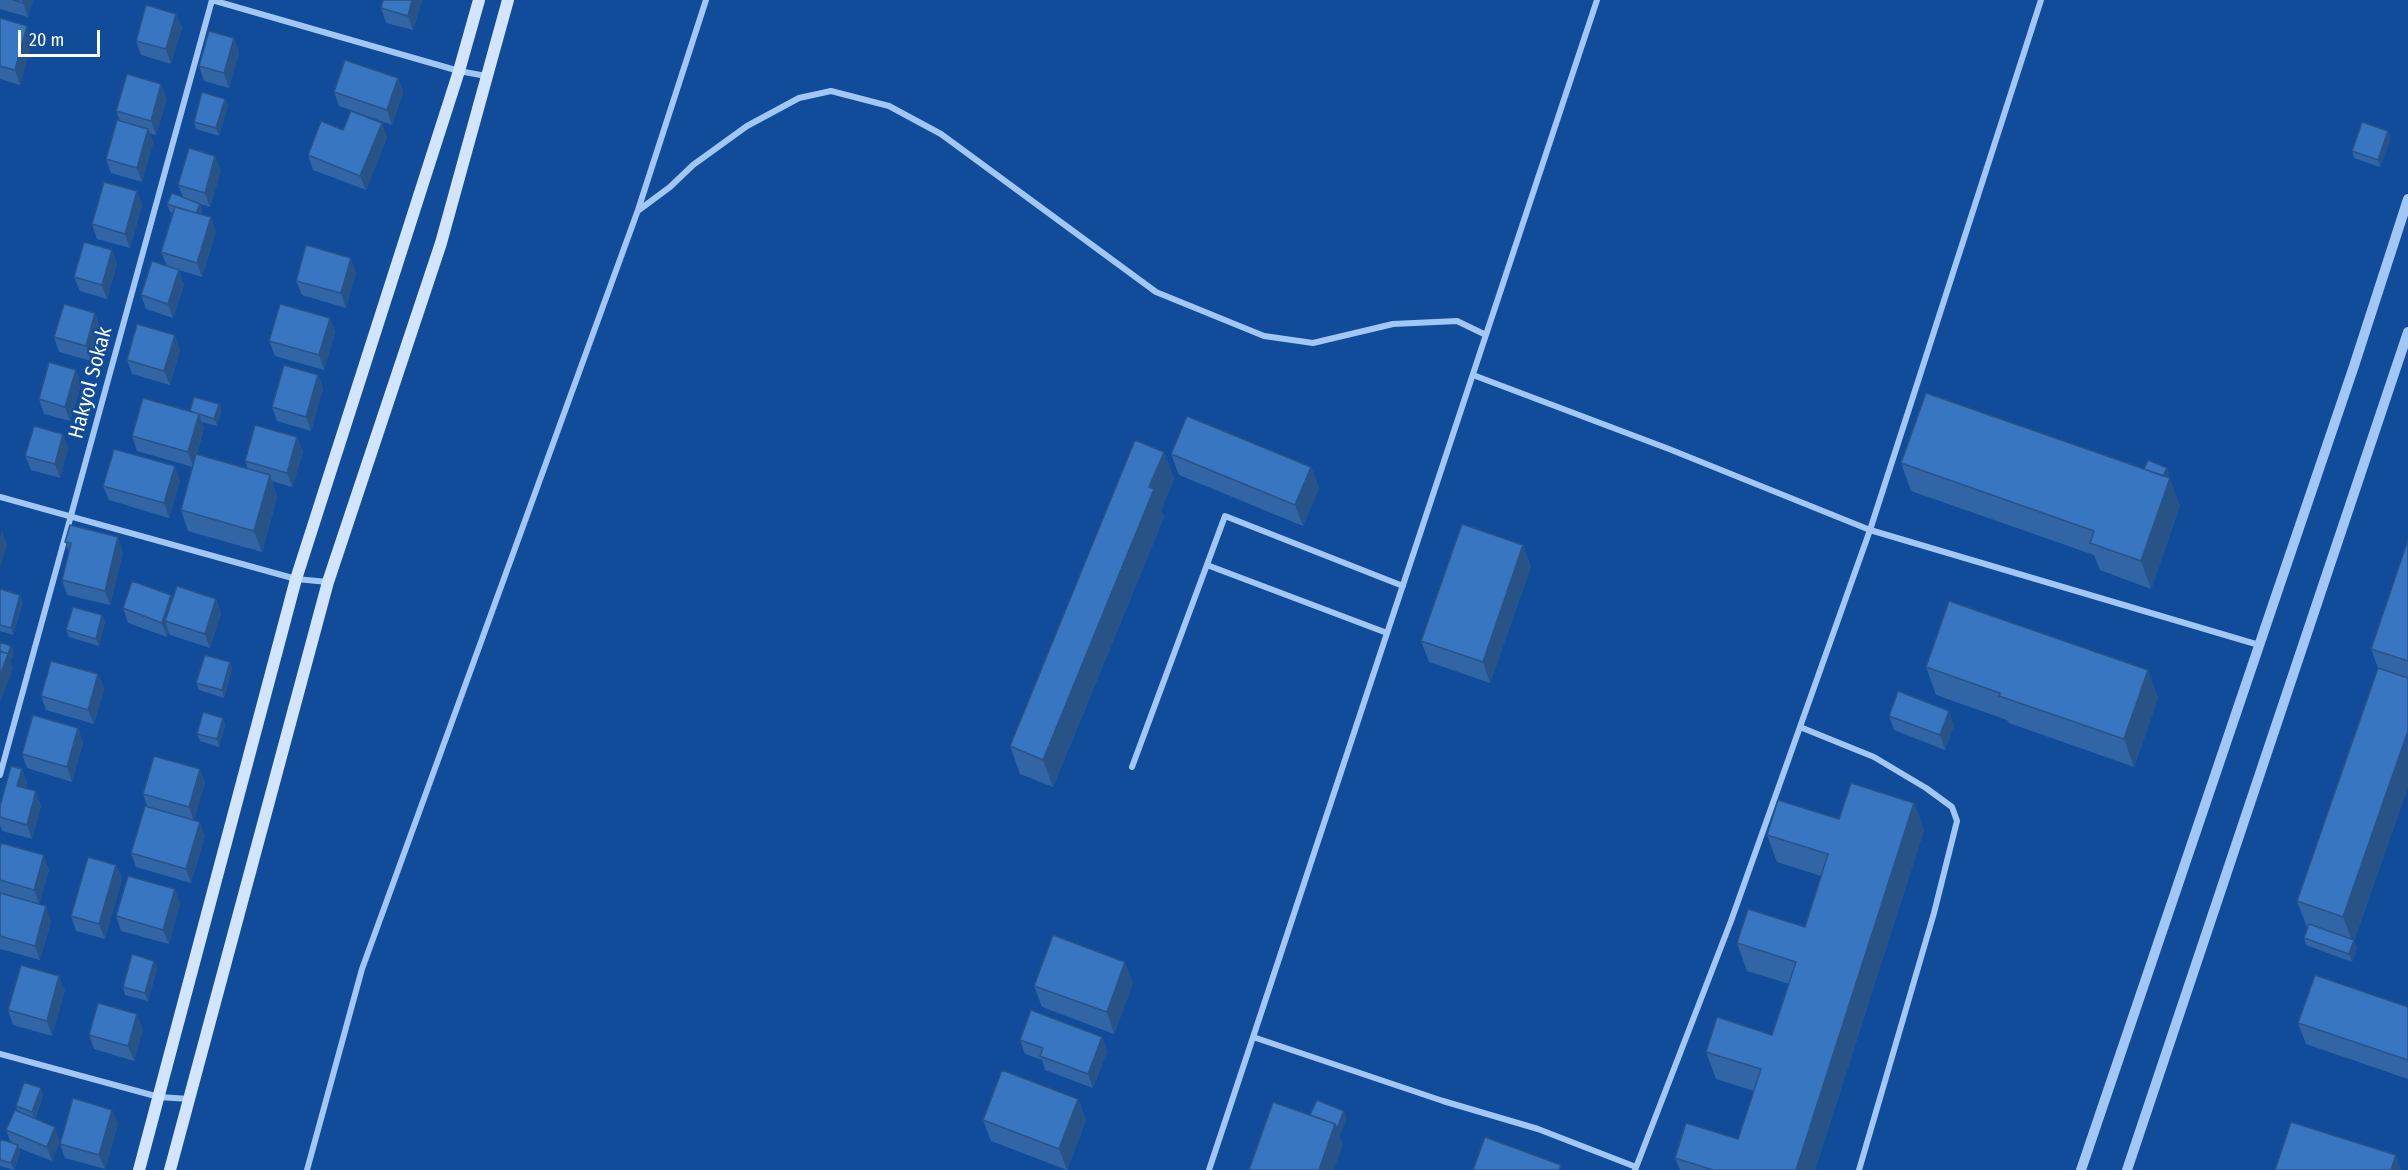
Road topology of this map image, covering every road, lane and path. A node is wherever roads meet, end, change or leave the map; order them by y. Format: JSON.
{"nodes":[{"id":1,"x":212,"y":0,"type":"edge"},
{"id":2,"x":479,"y":0,"type":"edge"},
{"id":3,"x":508,"y":0,"type":"edge"},
{"id":4,"x":706,"y":0,"type":"edge"},
{"id":5,"x":1597,"y":0,"type":"edge"},
{"id":6,"x":2041,"y":0,"type":"edge"},
{"id":7,"x":459,"y":71,"type":"junction"},
{"id":8,"x":487,"y":76,"type":"junction"},
{"id":9,"x":2408,"y":199,"type":"edge"},
{"id":10,"x":638,"y":210,"type":"junction"},
{"id":11,"x":2406,"y":215,"type":"edge"},
{"id":12,"x":2408,"y":332,"type":"edge"},
{"id":13,"x":1486,"y":335,"type":"junction"},
{"id":14,"x":1473,"y":375,"type":"junction"},
{"id":15,"x":0,"y":497,"type":"edge"},
{"id":16,"x":72,"y":516,"type":"junction"},
{"id":17,"x":1870,"y":530,"type":"junction"},
{"id":18,"x":1207,"y":565,"type":"junction"},
{"id":19,"x":296,"y":579,"type":"junction"},
{"id":20,"x":328,"y":582,"type":"junction"},
{"id":21,"x":1403,"y":586,"type":"junction"},
{"id":22,"x":1387,"y":633,"type":"junction"},
{"id":23,"x":2259,"y":645,"type":"junction"},
{"id":24,"x":1800,"y":727,"type":"junction"},
{"id":25,"x":1132,"y":767,"type":"dead end"},
{"id":26,"x":0,"y":775,"type":"edge"},
{"id":27,"x":1253,"y":1037,"type":"junction"},
{"id":28,"x":0,"y":1054,"type":"edge"},
{"id":29,"x":159,"y":1097,"type":"junction"},
{"id":30,"x":190,"y":1100,"type":"junction"},
{"id":31,"x":1636,"y":1168,"type":"edge"},
{"id":32,"x":139,"y":1170,"type":"edge"},
{"id":33,"x":171,"y":1170,"type":"edge"},
{"id":34,"x":307,"y":1170,"type":"edge"},
{"id":35,"x":1209,"y":1170,"type":"edge"},
{"id":36,"x":1858,"y":1170,"type":"edge"},
{"id":37,"x":2081,"y":1170,"type":"edge"},
{"id":38,"x":2127,"y":1170,"type":"edge"}],
"edges":[{"from":1,"to":7,"type":"street"},
{"from":1,"to":16,"type":"street","name":"Hakyol Sokak"},
{"from":2,"to":7,"type":"main road"},
{"from":3,"to":8,"type":"main road"},
{"from":4,"to":10,"type":"street"},
{"from":5,"to":13,"type":"street"},
{"from":6,"to":17,"type":"street"},
{"from":7,"to":8,"type":"street"},
{"from":7,"to":19,"type":"main road"},
{"from":8,"to":20,"type":"main road"},
{"from":9,"to":11,"type":"street"},
{"from":10,"to":13,"type":"street"},
{"from":10,"to":34,"type":"street"},
{"from":11,"to":23,"type":"street"},
{"from":12,"to":38,"type":"street"},
{"from":13,"to":14,"type":"street"},
{"from":14,"to":17,"type":"street"},
{"from":14,"to":21,"type":"street"},
{"from":15,"to":16,"type":"street"},
{"from":16,"to":19,"type":"street"},
{"from":16,"to":26,"type":"street","name":"Hakyol Sokak"},
{"from":17,"to":23,"type":"street"},
{"from":17,"to":24,"type":"street"},
{"from":18,"to":21,"type":"street"},
{"from":18,"to":22,"type":"street"},
{"from":18,"to":25,"type":"street"},
{"from":19,"to":20,"type":"street"},
{"from":19,"to":29,"type":"main road"},
{"from":20,"to":30,"type":"main road"},
{"from":21,"to":22,"type":"street"},
{"from":22,"to":27,"type":"street"},
{"from":23,"to":37,"type":"street"},
{"from":24,"to":31,"type":"street"},
{"from":24,"to":36,"type":"street"},
{"from":27,"to":31,"type":"street"},
{"from":27,"to":35,"type":"street"},
{"from":28,"to":29,"type":"street"},
{"from":29,"to":30,"type":"street"},
{"from":29,"to":32,"type":"main road"},
{"from":30,"to":33,"type":"main road"}]}
